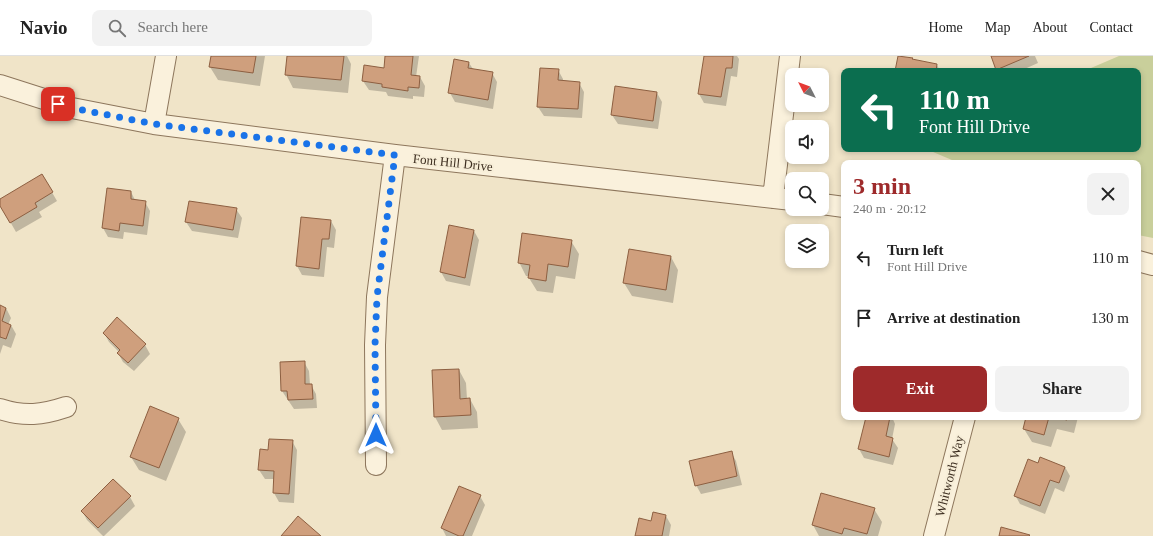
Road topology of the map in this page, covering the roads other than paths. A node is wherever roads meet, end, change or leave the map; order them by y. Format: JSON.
{"nodes":[{"id":1,"x":166,"y":56,"type":"edge"},
{"id":2,"x":790,"y":56,"type":"edge"},
{"id":3,"x":0,"y":85,"type":"edge"},
{"id":4,"x":154,"y":124,"type":"junction"},
{"id":5,"x":395,"y":155,"type":"junction"},
{"id":6,"x":782,"y":199,"type":"edge"},
{"id":7,"x":829,"y":205,"type":"edge"},
{"id":8,"x":841,"y":207,"type":"edge"},
{"id":9,"x":1141,"y":262,"type":"edge"},
{"id":10,"x":1153,"y":265,"type":"edge"},
{"id":11,"x":66,"y":407,"type":"dead end"},
{"id":12,"x":0,"y":409,"type":"edge"},
{"id":13,"x":964,"y":420,"type":"edge"},
{"id":14,"x":376,"y":466,"type":"dead end"},
{"id":15,"x":934,"y":536,"type":"edge"}],
"edges":[{"from":1,"to":4,"type":"street"},
{"from":2,"to":6,"type":"street"},
{"from":3,"to":4,"type":"street","name":"Font Hill Drive"},
{"from":4,"to":5,"type":"street","name":"Font Hill Drive"},
{"from":5,"to":6,"type":"street","name":"Font Hill Drive"},
{"from":5,"to":14,"type":"street"},
{"from":7,"to":8,"type":"street"},
{"from":9,"to":10,"type":"street"},
{"from":11,"to":12,"type":"street"},
{"from":13,"to":15,"type":"street","name":"Whitworth Way"}]}
